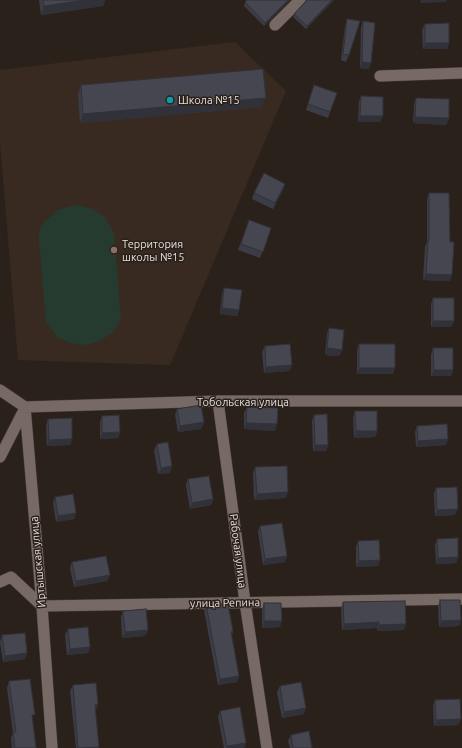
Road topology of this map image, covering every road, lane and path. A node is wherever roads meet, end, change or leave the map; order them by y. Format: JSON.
{"nodes":[{"id":1,"x":300,"y":0,"type":"edge"},
{"id":2,"x":275,"y":25,"type":"dead end"},
{"id":3,"x":462,"y":73,"type":"edge"},
{"id":4,"x":380,"y":76,"type":"dead end"},
{"id":5,"x":0,"y":390,"type":"edge"},
{"id":6,"x":218,"y":401,"type":"junction"},
{"id":7,"x":462,"y":401,"type":"edge"},
{"id":8,"x":25,"y":407,"type":"junction"},
{"id":9,"x":0,"y":457,"type":"edge"},
{"id":10,"x":0,"y":582,"type":"edge"},
{"id":11,"x":462,"y":599,"type":"edge"},
{"id":12,"x":244,"y":602,"type":"junction"},
{"id":13,"x":42,"y":606,"type":"junction"},
{"id":14,"x":52,"y":748,"type":"edge"},
{"id":15,"x":267,"y":748,"type":"edge"}],
"edges":[{"from":1,"to":2,"type":"street"},
{"from":3,"to":4,"type":"street"},
{"from":5,"to":8,"type":"street"},
{"from":6,"to":7,"type":"street","name":"Тобольская улица"},
{"from":6,"to":8,"type":"street","name":"Тобольская улица"},
{"from":6,"to":12,"type":"street","name":"Рабочая улица"},
{"from":8,"to":9,"type":"street"},
{"from":8,"to":13,"type":"street","name":"Иртышская улица"},
{"from":10,"to":13,"type":"street"},
{"from":11,"to":12,"type":"street","name":"улица Репина"},
{"from":12,"to":13,"type":"street","name":"улица Репина"},
{"from":12,"to":15,"type":"street","name":"Рабочая улица"},
{"from":13,"to":14,"type":"street","name":"Иртышская улица"}]}
